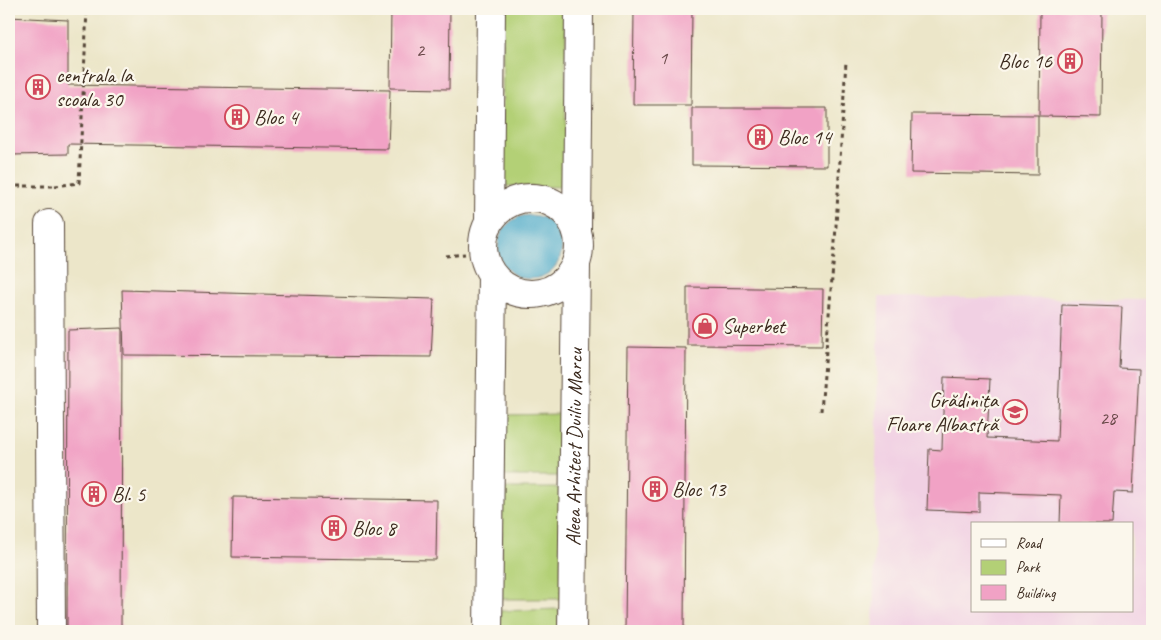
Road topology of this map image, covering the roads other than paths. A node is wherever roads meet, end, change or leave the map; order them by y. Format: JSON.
{"nodes":[{"id":1,"x":491,"y":9,"type":"edge"},
{"id":2,"x":579,"y":9,"type":"edge"},
{"id":3,"x":489,"y":222,"type":"junction"},
{"id":4,"x":49,"y":224,"type":"dead end"},
{"id":5,"x":577,"y":230,"type":"junction"},
{"id":6,"x":576,"y":264,"type":"junction"},
{"id":7,"x":492,"y":275,"type":"junction"},
{"id":8,"x":51,"y":631,"type":"edge"},
{"id":9,"x":488,"y":631,"type":"edge"},
{"id":10,"x":572,"y":631,"type":"edge"}],
"edges":[{"from":1,"to":3,"type":"street"},
{"from":2,"to":5,"type":"street","name":"Aleea Arhitect Duiliu Marcu"},
{"from":3,"to":5,"type":"street"},
{"from":3,"to":7,"type":"street"},
{"from":4,"to":8,"type":"street"},
{"from":5,"to":6,"type":"street","name":"Aleea Arhitect Duiliu Marcu"},
{"from":6,"to":7,"type":"street"},
{"from":6,"to":10,"type":"street","name":"Aleea Arhitect Duiliu Marcu"},
{"from":7,"to":9,"type":"street"}]}
